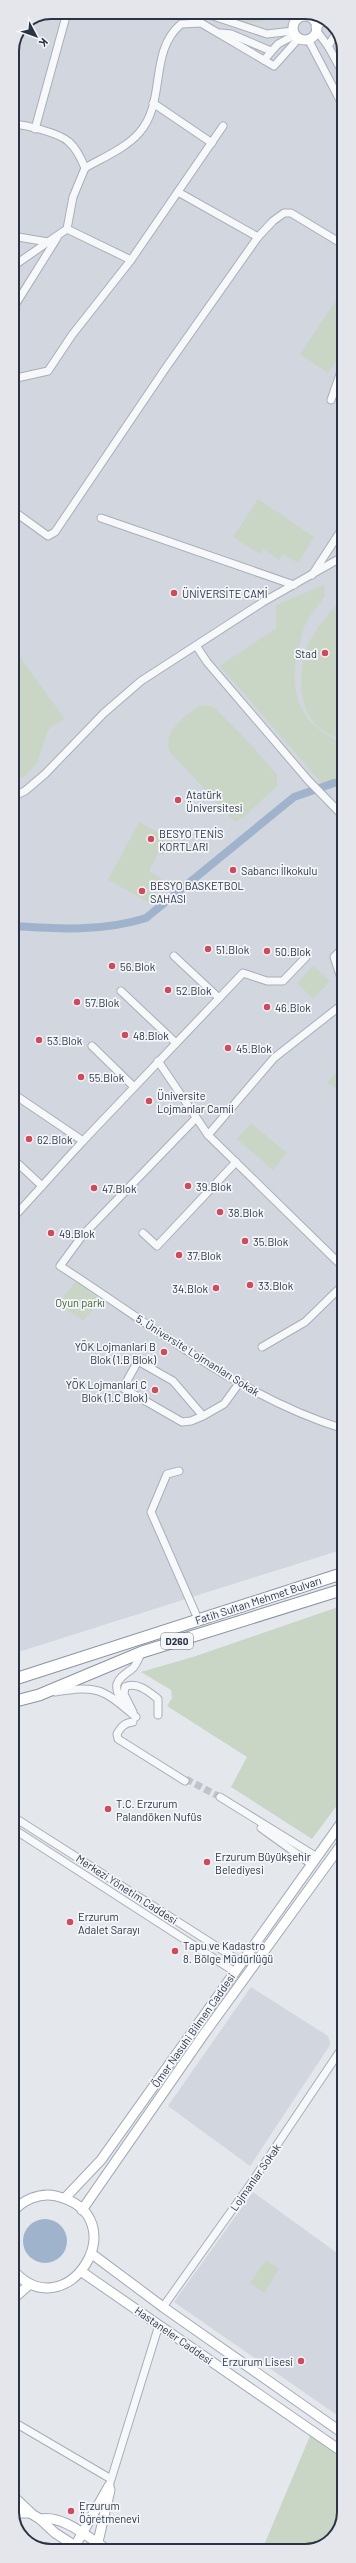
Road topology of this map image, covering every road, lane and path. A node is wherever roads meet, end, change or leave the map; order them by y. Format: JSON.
{"nodes":[{"id":1,"x":222,"y":19,"type":"edge"},
{"id":2,"x":298,"y":19,"type":"edge"},
{"id":3,"x":65,"y":20,"type":"dead end"},
{"id":4,"x":312,"y":20,"type":"edge"},
{"id":5,"x":320,"y":23,"type":"edge"},
{"id":6,"x":316,"y":29,"type":"junction"},
{"id":7,"x":219,"y":33,"type":"junction"},
{"id":8,"x":299,"y":36,"type":"junction"},
{"id":9,"x":334,"y":37,"type":"edge"},
{"id":10,"x":328,"y":46,"type":"junction"},
{"id":11,"x":271,"y":52,"type":"junction"},
{"id":12,"x":264,"y":60,"type":"junction"},
{"id":13,"x":337,"y":62,"type":"edge"},
{"id":14,"x":337,"y":97,"type":"edge"},
{"id":15,"x":153,"y":103,"type":"junction"},
{"id":16,"x":19,"y":126,"type":"edge"},
{"id":17,"x":224,"y":126,"type":"dead end"},
{"id":18,"x":35,"y":129,"type":"junction"},
{"id":19,"x":212,"y":143,"type":"junction"},
{"id":20,"x":85,"y":168,"type":"junction"},
{"id":21,"x":178,"y":192,"type":"junction"},
{"id":22,"x":67,"y":229,"type":"junction"},
{"id":23,"x":19,"y":237,"type":"edge"},
{"id":24,"x":57,"y":237,"type":"junction"},
{"id":25,"x":258,"y":237,"type":"junction"},
{"id":26,"x":337,"y":241,"type":"edge"},
{"id":27,"x":48,"y":242,"type":"junction"},
{"id":28,"x":131,"y":260,"type":"junction"},
{"id":29,"x":19,"y":262,"type":"edge"},
{"id":30,"x":19,"y":299,"type":"edge"},
{"id":31,"x":19,"y":377,"type":"edge"},
{"id":32,"x":337,"y":383,"type":"edge"},
{"id":33,"x":331,"y":400,"type":"dead end"},
{"id":34,"x":19,"y":515,"type":"edge"},
{"id":35,"x":101,"y":518,"type":"dead end"},
{"id":36,"x":337,"y":536,"type":"edge"},
{"id":37,"x":337,"y":560,"type":"edge"},
{"id":38,"x":310,"y":577,"type":"junction"},
{"id":39,"x":294,"y":585,"type":"junction"},
{"id":40,"x":197,"y":647,"type":"junction"},
{"id":41,"x":19,"y":794,"type":"edge"},
{"id":42,"x":337,"y":809,"type":"edge"},
{"id":43,"x":337,"y":954,"type":"edge"},
{"id":44,"x":174,"y":956,"type":"dead end"},
{"id":45,"x":306,"y":957,"type":"dead end"},
{"id":46,"x":337,"y":966,"type":"edge"},
{"id":47,"x":121,"y":991,"type":"dead end"},
{"id":48,"x":219,"y":998,"type":"junction"},
{"id":49,"x":337,"y":1008,"type":"edge"},
{"id":50,"x":176,"y":1043,"type":"junction"},
{"id":51,"x":92,"y":1046,"type":"dead end"},
{"id":52,"x":158,"y":1061,"type":"junction"},
{"id":53,"x":134,"y":1087,"type":"junction"},
{"id":54,"x":19,"y":1098,"type":"edge"},
{"id":55,"x":196,"y":1118,"type":"junction"},
{"id":56,"x":208,"y":1135,"type":"junction"},
{"id":57,"x":83,"y":1141,"type":"junction"},
{"id":58,"x":236,"y":1162,"type":"junction"},
{"id":59,"x":19,"y":1165,"type":"edge"},
{"id":60,"x":42,"y":1186,"type":"junction"},
{"id":61,"x":19,"y":1211,"type":"edge"},
{"id":62,"x":143,"y":1233,"type":"dead end"},
{"id":63,"x":337,"y":1261,"type":"edge"},
{"id":64,"x":337,"y":1291,"type":"edge"},
{"id":65,"x":262,"y":1347,"type":"dead end"},
{"id":66,"x":240,"y":1382,"type":"junction"},
{"id":67,"x":203,"y":1416,"type":"junction"},
{"id":68,"x":337,"y":1427,"type":"edge"},
{"id":69,"x":179,"y":1471,"type":"dead end"},
{"id":70,"x":337,"y":1575,"type":"edge"},
{"id":71,"x":337,"y":1591,"type":"edge"},
{"id":72,"x":198,"y":1620,"type":"junction"},
{"id":73,"x":142,"y":1652,"type":"junction"},
{"id":74,"x":19,"y":1678,"type":"edge"},
{"id":75,"x":39,"y":1695,"type":"junction"},
{"id":76,"x":19,"y":1700,"type":"edge"},
{"id":77,"x":158,"y":1715,"type":"dead end"},
{"id":78,"x":133,"y":1722,"type":"junction"},
{"id":79,"x":186,"y":1780,"type":"tunnel mouth"},
{"id":80,"x":219,"y":1798,"type":"tunnel mouth"},
{"id":81,"x":19,"y":1820,"type":"edge"},
{"id":82,"x":337,"y":1829,"type":"edge"},
{"id":83,"x":19,"y":1833,"type":"edge"},
{"id":84,"x":337,"y":1851,"type":"edge"},
{"id":85,"x":314,"y":1861,"type":"junction"},
{"id":86,"x":241,"y":1962,"type":"junction"},
{"id":87,"x":251,"y":1969,"type":"junction"},
{"id":88,"x":235,"y":1972,"type":"junction"},
{"id":89,"x":244,"y":1979,"type":"junction"},
{"id":90,"x":337,"y":2056,"type":"edge"},
{"id":91,"x":65,"y":2198,"type":"junction"},
{"id":92,"x":19,"y":2205,"type":"edge"},
{"id":93,"x":82,"y":2210,"type":"junction"},
{"id":94,"x":92,"y":2254,"type":"junction"},
{"id":95,"x":82,"y":2272,"type":"junction"},
{"id":96,"x":19,"y":2275,"type":"edge"},
{"id":97,"x":30,"y":2284,"type":"junction"},
{"id":98,"x":19,"y":2294,"type":"edge"},
{"id":99,"x":163,"y":2307,"type":"junction"},
{"id":100,"x":159,"y":2325,"type":"junction"},
{"id":101,"x":19,"y":2424,"type":"edge"},
{"id":102,"x":337,"y":2429,"type":"edge"},
{"id":103,"x":337,"y":2448,"type":"edge"},
{"id":104,"x":110,"y":2483,"type":"junction"},
{"id":105,"x":19,"y":2502,"type":"edge"},
{"id":106,"x":19,"y":2506,"type":"edge"},
{"id":107,"x":19,"y":2513,"type":"edge"},
{"id":108,"x":31,"y":2513,"type":"junction"},
{"id":109,"x":40,"y":2519,"type":"junction"},
{"id":110,"x":82,"y":2533,"type":"junction"},
{"id":111,"x":98,"y":2542,"type":"junction"},
{"id":112,"x":73,"y":2544,"type":"edge"},
{"id":113,"x":80,"y":2544,"type":"edge"},
{"id":114,"x":101,"y":2544,"type":"edge"}],
"edges":[{"from":1,"to":8,"type":"street"},
{"from":2,"to":8,"type":"main road"},
{"from":3,"to":18,"type":"street"},
{"from":4,"to":6,"type":"main road"},
{"from":5,"to":6,"type":"main road"},
{"from":6,"to":8,"type":"main road"},
{"from":6,"to":10,"type":"street"},
{"from":7,"to":11,"type":"street"},
{"from":7,"to":12,"type":"street"},
{"from":7,"to":15,"type":"street"},
{"from":8,"to":11,"type":"street"},
{"from":8,"to":12,"type":"street"},
{"from":8,"to":14,"type":"street"},
{"from":9,"to":10,"type":"street"},
{"from":10,"to":13,"type":"street"},
{"from":11,"to":12,"type":"street"},
{"from":15,"to":19,"type":"street"},
{"from":15,"to":20,"type":"street"},
{"from":16,"to":18,"type":"street"},
{"from":17,"to":19,"type":"street"},
{"from":18,"to":20,"type":"street"},
{"from":19,"to":21,"type":"street"},
{"from":20,"to":22,"type":"street"},
{"from":21,"to":25,"type":"street"},
{"from":21,"to":28,"type":"street"},
{"from":22,"to":24,"type":"street"},
{"from":22,"to":28,"type":"street"},
{"from":23,"to":27,"type":"street"},
{"from":24,"to":27,"type":"street"},
{"from":24,"to":30,"type":"street"},
{"from":25,"to":26,"type":"street"},
{"from":25,"to":34,"type":"street"},
{"from":27,"to":29,"type":"street"},
{"from":28,"to":31,"type":"street"},
{"from":32,"to":33,"type":"street"},
{"from":35,"to":39,"type":"street"},
{"from":36,"to":38,"type":"street"},
{"from":37,"to":38,"type":"street"},
{"from":38,"to":39,"type":"street"},
{"from":39,"to":40,"type":"street"},
{"from":40,"to":41,"type":"street"},
{"from":40,"to":42,"type":"street"},
{"from":43,"to":46,"type":"street"},
{"from":44,"to":48,"type":"street"},
{"from":45,"to":48,"type":"street"},
{"from":47,"to":50,"type":"street"},
{"from":48,"to":50,"type":"street"},
{"from":49,"to":56,"type":"street"},
{"from":50,"to":52,"type":"street"},
{"from":51,"to":53,"type":"street"},
{"from":52,"to":53,"type":"street"},
{"from":52,"to":55,"type":"street"},
{"from":53,"to":57,"type":"street"},
{"from":54,"to":57,"type":"street"},
{"from":55,"to":56,"type":"street"},
{"from":55,"to":66,"type":"street","name":"5. Üniversite Lojmanları Sokak"},
{"from":56,"to":58,"type":"street"},
{"from":57,"to":60,"type":"street"},
{"from":58,"to":62,"type":"street"},
{"from":58,"to":63,"type":"street"},
{"from":59,"to":60,"type":"street"},
{"from":60,"to":61,"type":"street"},
{"from":64,"to":65,"type":"street"},
{"from":66,"to":67,"type":"street"},
{"from":66,"to":68,"type":"street","name":"5. Üniversite Lojmanları Sokak"},
{"from":67,"to":67,"type":"street"},
{"from":69,"to":72,"type":"street"},
{"from":70,"to":72,"type":"highway","name":"Fatih Sultan Mehmet Bulvarı","number":"D260"},
{"from":71,"to":73,"type":"highway","name":"Fatih Sultan Mehmet Bulvarı","number":"D260"},
{"from":72,"to":74,"type":"highway","name":"Fatih Sultan Mehmet Bulvarı","number":"D260"},
{"from":73,"to":75,"type":"highway","name":"Fatih Sultan Mehmet Bulvarı","number":"D260"},
{"from":73,"to":78,"type":"street"},
{"from":75,"to":76,"type":"highway","name":"Fatih Sultan Mehmet Bulvarı","number":"D260"},
{"from":75,"to":78,"type":"street"},
{"from":77,"to":78,"type":"street"},
{"from":78,"to":79,"type":"street"},
{"from":80,"to":85,"type":"street"},
{"from":81,"to":86,"type":"street","name":"Merkezi Yönetim Caddesi"},
{"from":82,"to":85,"type":"main road","name":"Ömer Nasuhi Bilmen Caddesi"},
{"from":83,"to":88,"type":"street","name":"Merkezi Yönetim Caddesi"},
{"from":84,"to":87,"type":"main road","name":"Ömer Nasuhi Bilmen Caddesi"},
{"from":85,"to":86,"type":"main road","name":"Ömer Nasuhi Bilmen Caddesi"},
{"from":86,"to":87,"type":"main road"},
{"from":86,"to":88,"type":"main road","name":"Ömer Nasuhi Bilmen Caddesi"},
{"from":87,"to":89,"type":"main road","name":"Ömer Nasuhi Bilmen Caddesi"},
{"from":88,"to":89,"type":"main road"},
{"from":88,"to":91,"type":"main road","name":"Ömer Nasuhi Bilmen Caddesi"},
{"from":89,"to":93,"type":"main road","name":"Ömer Nasuhi Bilmen Caddesi"},
{"from":90,"to":99,"type":"street","name":"Lojmanlar Sokak"},
{"from":91,"to":92,"type":"main road"},
{"from":91,"to":93,"type":"main road"},
{"from":93,"to":94,"type":"main road"},
{"from":94,"to":95,"type":"main road"},
{"from":94,"to":99,"type":"main road","name":"Hastaneler Caddesi"},
{"from":95,"to":97,"type":"main road"},
{"from":95,"to":100,"type":"main road","name":"Hastaneler Caddesi"},
{"from":96,"to":97,"type":"main road"},
{"from":97,"to":98,"type":"main road"},
{"from":99,"to":102,"type":"main road","name":"Hastaneler Caddesi"},
{"from":100,"to":103,"type":"main road","name":"Hastaneler Caddesi"},
{"from":100,"to":104,"type":"street"},
{"from":101,"to":104,"type":"street"},
{"from":104,"to":110,"type":"main road"},
{"from":104,"to":111,"type":"main road"},
{"from":105,"to":108,"type":"main road"},
{"from":106,"to":108,"type":"main road"},
{"from":107,"to":108,"type":"main road"},
{"from":108,"to":109,"type":"main road"},
{"from":109,"to":110,"type":"main road"},
{"from":109,"to":112,"type":"main road"},
{"from":110,"to":111,"type":"main road"},
{"from":110,"to":113,"type":"main road"},
{"from":111,"to":114,"type":"main road"}]}
